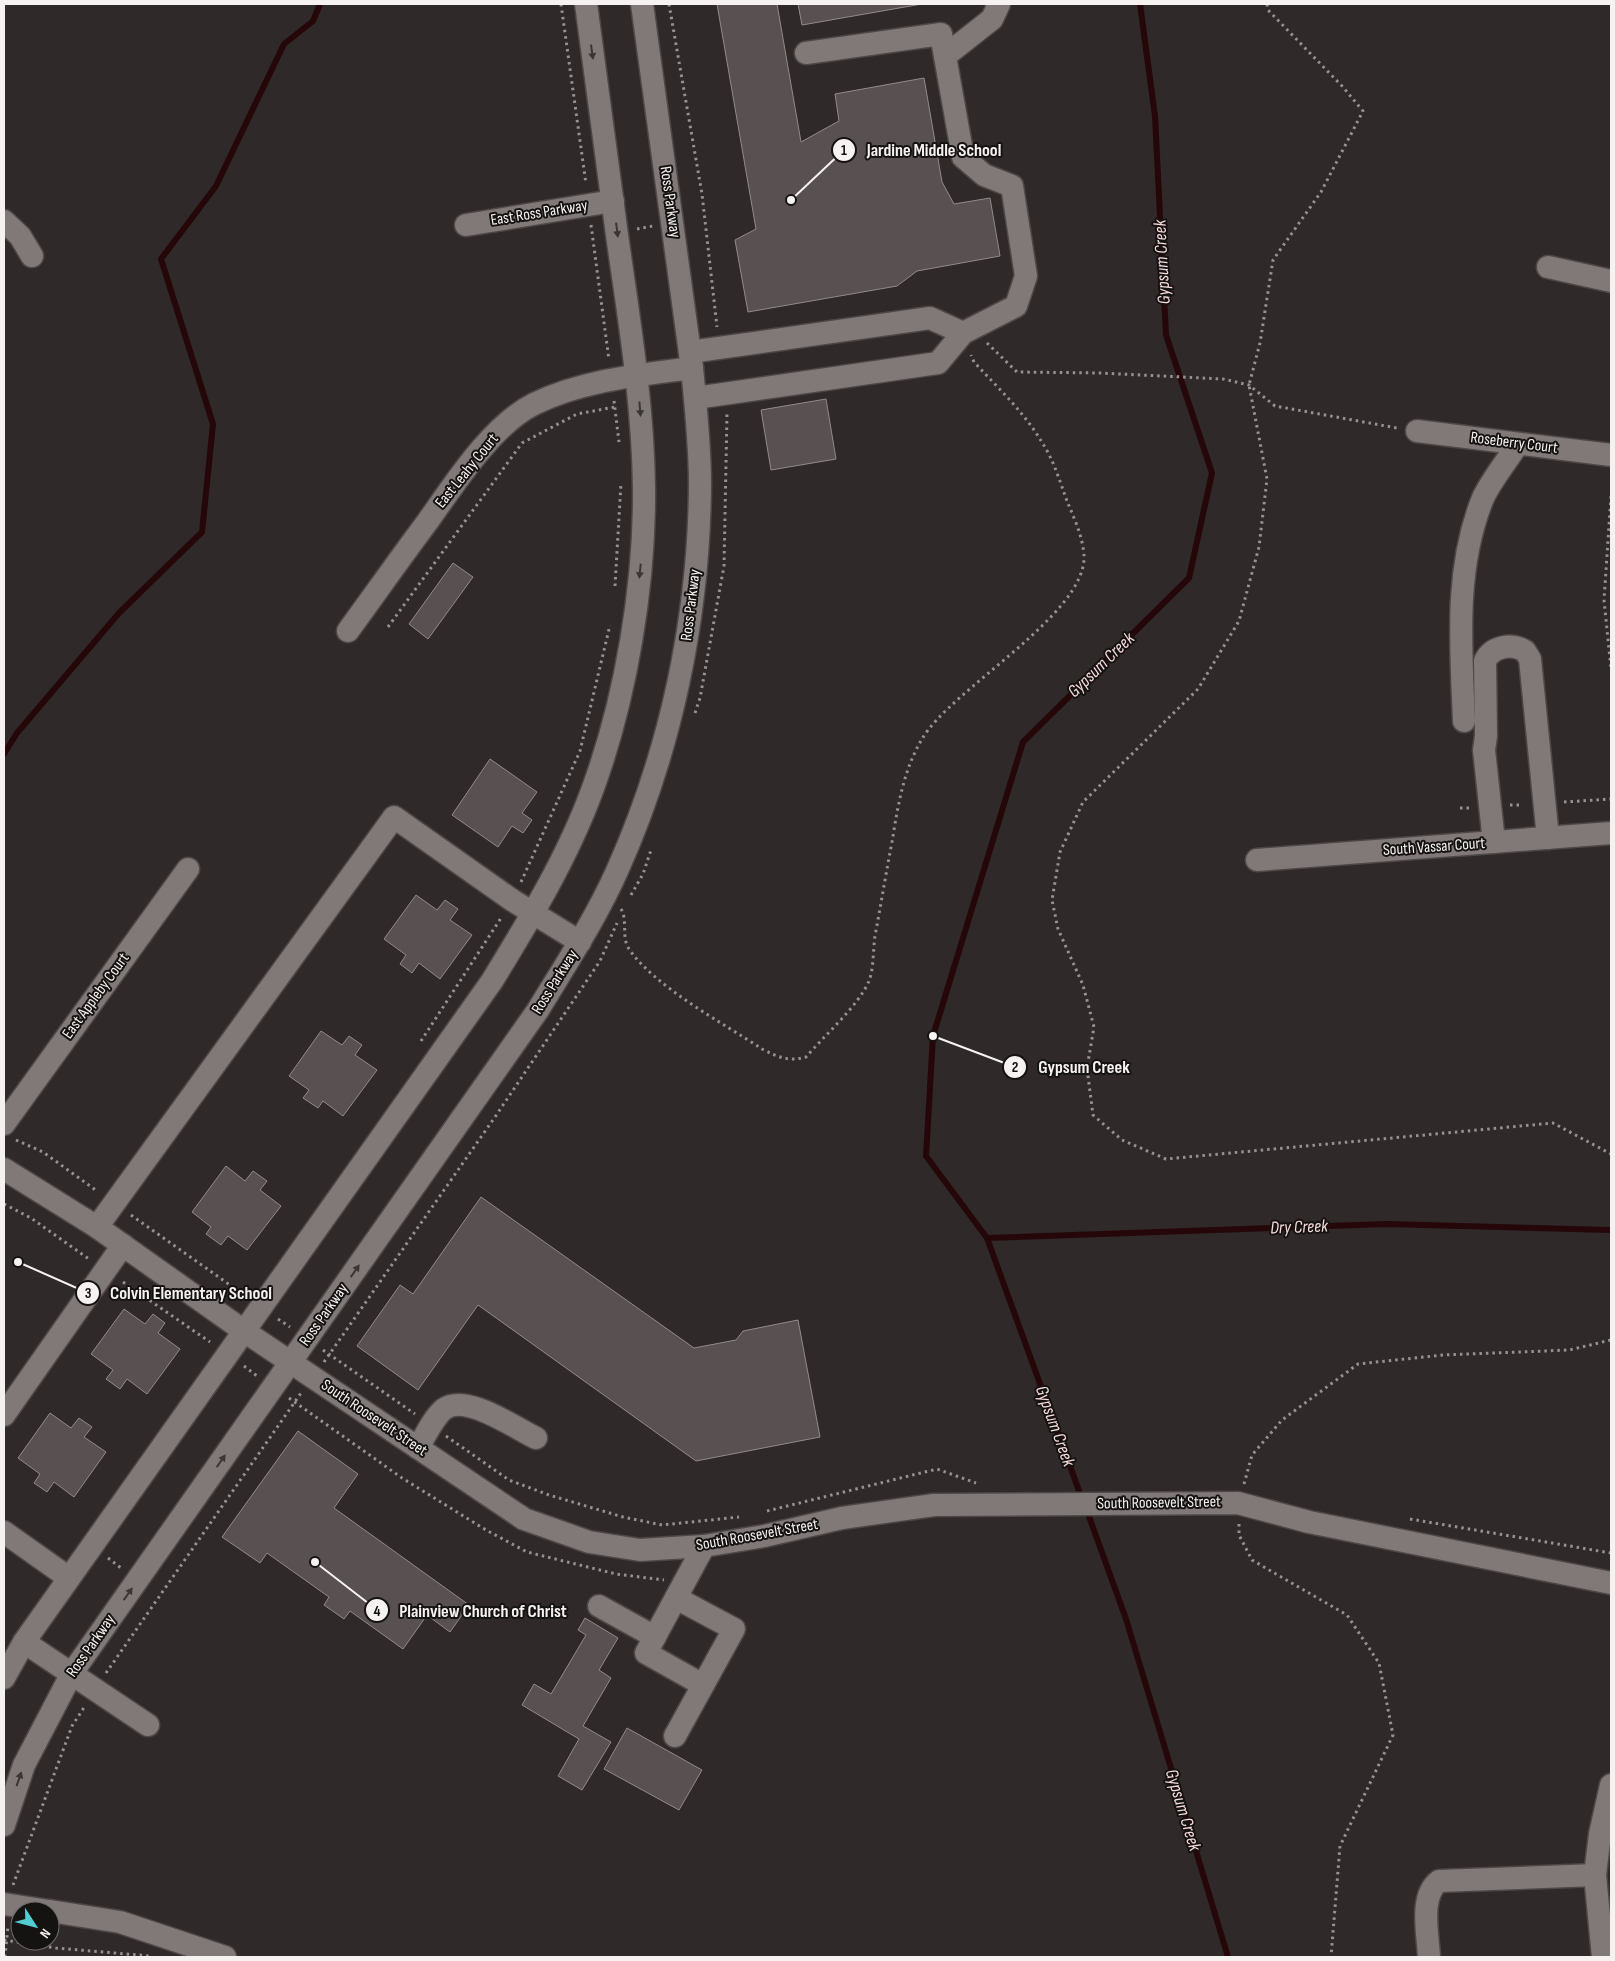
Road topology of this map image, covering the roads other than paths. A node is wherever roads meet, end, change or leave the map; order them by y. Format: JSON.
{"nodes":[{"id":1,"x":586,"y":4,"type":"edge"},
{"id":2,"x":642,"y":4,"type":"edge"},
{"id":3,"x":999,"y":4,"type":"edge"},
{"id":4,"x":806,"y":53,"type":"dead end"},
{"id":5,"x":945,"y":56,"type":"junction"},
{"id":6,"x":613,"y":201,"type":"junction"},
{"id":7,"x":4,"y":221,"type":"edge"},
{"id":8,"x":466,"y":225,"type":"dead end"},
{"id":9,"x":32,"y":256,"type":"dead end"},
{"id":10,"x":1548,"y":267,"type":"dead end"},
{"id":11,"x":1611,"y":281,"type":"edge"},
{"id":12,"x":963,"y":333,"type":"junction"},
{"id":13,"x":691,"y":360,"type":"junction"},
{"id":14,"x":637,"y":375,"type":"junction"},
{"id":15,"x":695,"y":398,"type":"junction"},
{"id":16,"x":1417,"y":431,"type":"road end"},
{"id":17,"x":1518,"y":444,"type":"junction"},
{"id":18,"x":1611,"y":455,"type":"edge"},
{"id":19,"x":348,"y":631,"type":"dead end"},
{"id":20,"x":1464,"y":721,"type":"dead end"},
{"id":21,"x":1611,"y":833,"type":"edge"},
{"id":22,"x":1548,"y":838,"type":"junction"},
{"id":23,"x":1494,"y":842,"type":"junction"},
{"id":24,"x":1257,"y":860,"type":"dead end"},
{"id":25,"x":188,"y":869,"type":"dead end"},
{"id":26,"x":534,"y":913,"type":"junction"},
{"id":27,"x":580,"y":942,"type":"junction"},
{"id":28,"x":4,"y":1124,"type":"edge"},
{"id":29,"x":4,"y":1169,"type":"edge"},
{"id":30,"x":97,"y":1227,"type":"junction"},
{"id":31,"x":123,"y":1245,"type":"junction"},
{"id":32,"x":244,"y":1331,"type":"junction"},
{"id":33,"x":291,"y":1362,"type":"junction"},
{"id":34,"x":4,"y":1415,"type":"edge"},
{"id":35,"x":536,"y":1438,"type":"dead end"},
{"id":36,"x":418,"y":1448,"type":"junction"},
{"id":37,"x":4,"y":1532,"type":"edge"},
{"id":38,"x":704,"y":1546,"type":"junction"},
{"id":39,"x":69,"y":1578,"type":"junction"},
{"id":40,"x":1611,"y":1584,"type":"edge"},
{"id":41,"x":674,"y":1589,"type":"junction"},
{"id":42,"x":599,"y":1606,"type":"dead end"},
{"id":43,"x":655,"y":1637,"type":"junction"},
{"id":44,"x":24,"y":1642,"type":"junction"},
{"id":45,"x":72,"y":1673,"type":"junction"},
{"id":46,"x":4,"y":1678,"type":"edge"},
{"id":47,"x":703,"y":1685,"type":"junction"},
{"id":48,"x":148,"y":1725,"type":"dead end"},
{"id":49,"x":675,"y":1736,"type":"dead end"},
{"id":50,"x":1611,"y":1785,"type":"edge"},
{"id":51,"x":4,"y":1825,"type":"edge"},
{"id":52,"x":1595,"y":1875,"type":"junction"},
{"id":53,"x":60,"y":1913,"type":"edge"},
{"id":54,"x":225,"y":1957,"type":"edge"},
{"id":55,"x":1429,"y":1957,"type":"edge"},
{"id":56,"x":1602,"y":1957,"type":"edge"}],
"edges":[{"from":1,"to":6,"type":"street","one_way":true},
{"from":2,"to":13,"type":"street","name":"Ross Parkway"},
{"from":3,"to":5,"type":"street"},
{"from":4,"to":5,"type":"street"},
{"from":5,"to":12,"type":"street"},
{"from":6,"to":8,"type":"street","name":"East Ross Parkway"},
{"from":6,"to":14,"type":"street","one_way":true},
{"from":7,"to":9,"type":"street"},
{"from":10,"to":11,"type":"street"},
{"from":12,"to":13,"type":"street","name":"East Leahy Court"},
{"from":12,"to":15,"type":"street"},
{"from":13,"to":14,"type":"street","name":"East Leahy Court"},
{"from":13,"to":15,"type":"street","name":"Ross Parkway"},
{"from":14,"to":19,"type":"street","name":"East Leahy Court"},
{"from":14,"to":26,"type":"street","one_way":true},
{"from":15,"to":27,"type":"street","name":"Ross Parkway"},
{"from":16,"to":17,"type":"street","name":"Roseberry Court"},
{"from":17,"to":18,"type":"street","name":"Roseberry Court"},
{"from":17,"to":20,"type":"street"},
{"from":21,"to":22,"type":"street","name":"South Vassar Court"},
{"from":22,"to":23,"type":"street","name":"South Vassar Court"},
{"from":22,"to":23,"type":"street"},
{"from":23,"to":24,"type":"street","name":"South Vassar Court"},
{"from":25,"to":28,"type":"street","name":"East Appleby Court"},
{"from":26,"to":27,"type":"street"},
{"from":26,"to":30,"type":"street"},
{"from":26,"to":32,"type":"street"},
{"from":33,"to":27,"type":"street","name":"Ross Parkway","one_way":true},
{"from":29,"to":30,"type":"street","name":"South Roosevelt Street"},
{"from":30,"to":31,"type":"street","name":"South Roosevelt Street"},
{"from":31,"to":32,"type":"street","name":"South Roosevelt Street"},
{"from":31,"to":34,"type":"street"},
{"from":32,"to":33,"type":"street","name":"South Roosevelt Street"},
{"from":32,"to":39,"type":"street"},
{"from":33,"to":36,"type":"street","name":"South Roosevelt Street"},
{"from":45,"to":33,"type":"street","name":"Ross Parkway","one_way":true},
{"from":35,"to":36,"type":"street"},
{"from":36,"to":38,"type":"street","name":"South Roosevelt Street"},
{"from":37,"to":39,"type":"street"},
{"from":38,"to":40,"type":"street","name":"South Roosevelt Street"},
{"from":38,"to":41,"type":"street"},
{"from":39,"to":44,"type":"street"},
{"from":41,"to":43,"type":"street"},
{"from":41,"to":47,"type":"street"},
{"from":42,"to":43,"type":"street"},
{"from":43,"to":47,"type":"street"},
{"from":44,"to":45,"type":"street"},
{"from":44,"to":46,"type":"street"},
{"from":45,"to":48,"type":"street"},
{"from":51,"to":45,"type":"street","name":"Ross Parkway","one_way":true},
{"from":47,"to":49,"type":"street"},
{"from":50,"to":52,"type":"street"},
{"from":52,"to":55,"type":"street"},
{"from":52,"to":56,"type":"street"},
{"from":53,"to":54,"type":"street"}]}
